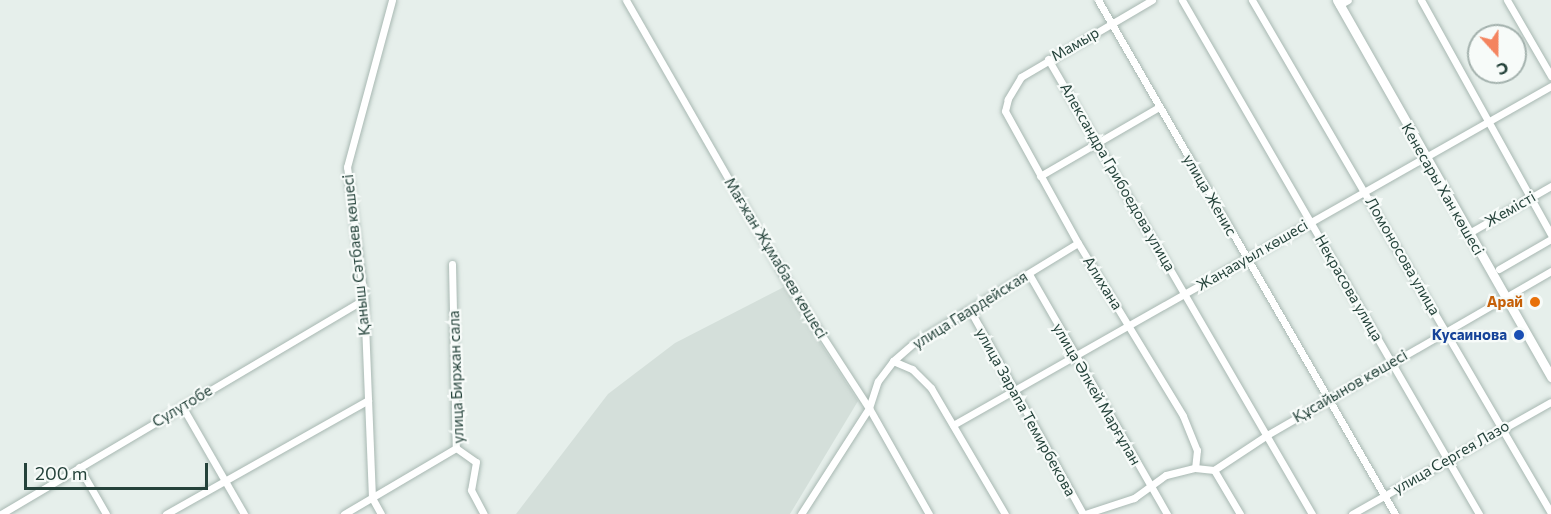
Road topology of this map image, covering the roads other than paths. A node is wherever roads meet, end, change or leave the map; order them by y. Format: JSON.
{"nodes":[{"id":1,"x":392,"y":0,"type":"edge"},
{"id":2,"x":626,"y":0,"type":"edge"},
{"id":3,"x":1098,"y":0,"type":"edge"},
{"id":4,"x":1152,"y":0,"type":"edge"},
{"id":5,"x":1182,"y":0,"type":"edge"},
{"id":6,"x":1252,"y":0,"type":"edge"},
{"id":7,"x":1421,"y":0,"type":"edge"},
{"id":8,"x":1507,"y":0,"type":"edge"},
{"id":9,"x":1341,"y":2,"type":"edge"},
{"id":10,"x":1111,"y":23,"type":"junction"},
{"id":11,"x":1048,"y":59,"type":"junction"},
{"id":12,"x":1551,"y":76,"type":"edge"},
{"id":13,"x":1551,"y":86,"type":"edge"},
{"id":14,"x":1008,"y":99,"type":"joint"},
{"id":15,"x":1160,"y":107,"type":"junction"},
{"id":16,"x":1488,"y":120,"type":"junction"},
{"id":17,"x":1098,"y":142,"type":"junction"},
{"id":18,"x":1424,"y":156,"type":"junction"},
{"id":19,"x":1040,"y":176,"type":"junction"},
{"id":20,"x":1551,"y":186,"type":"edge"},
{"id":21,"x":1364,"y":190,"type":"junction"},
{"id":22,"x":1531,"y":197,"type":"junction"},
{"id":23,"x":1310,"y":220,"type":"junction"},
{"id":24,"x":1469,"y":233,"type":"junction"},
{"id":25,"x":1551,"y":237,"type":"edge"},
{"id":26,"x":1078,"y":243,"type":"junction"},
{"id":27,"x":1246,"y":257,"type":"junction"},
{"id":28,"x":452,"y":264,"type":"dead end"},
{"id":29,"x":1499,"y":269,"type":"dead end"},
{"id":30,"x":1551,"y":271,"type":"edge"},
{"id":31,"x":1029,"y":274,"type":"junction"},
{"id":32,"x":1185,"y":293,"type":"junction"},
{"id":33,"x":1505,"y":297,"type":"junction"},
{"id":34,"x":364,"y":299,"type":"junction"},
{"id":35,"x":970,"y":310,"type":"junction"},
{"id":36,"x":1130,"y":325,"type":"junction"},
{"id":37,"x":1447,"y":331,"type":"junction"},
{"id":38,"x":1074,"y":356,"type":"junction"},
{"id":39,"x":894,"y":361,"type":"junction"},
{"id":40,"x":1391,"y":363,"type":"junction"},
{"id":41,"x":1551,"y":377,"type":"edge"},
{"id":42,"x":1014,"y":390,"type":"junction"},
{"id":43,"x":1328,"y":399,"type":"junction"},
{"id":44,"x":368,"y":400,"type":"junction"},
{"id":45,"x":1551,"y":402,"type":"edge"},
{"id":46,"x":182,"y":406,"type":"junction"},
{"id":47,"x":869,"y":408,"type":"junction"},
{"id":48,"x":953,"y":425,"type":"junction"},
{"id":49,"x":1503,"y":428,"type":"junction"},
{"id":50,"x":1267,"y":435,"type":"junction"},
{"id":51,"x":456,"y":448,"type":"junction"},
{"id":52,"x":1448,"y":460,"type":"junction"},
{"id":53,"x":79,"y":467,"type":"junction"},
{"id":54,"x":1195,"y":468,"type":"junction"},
{"id":55,"x":1214,"y":470,"type":"junction"},
{"id":56,"x":225,"y":480,"type":"junction"},
{"id":57,"x":1151,"y":486,"type":"junction"},
{"id":58,"x":1384,"y":496,"type":"junction"},
{"id":59,"x":372,"y":498,"type":"junction"},
{"id":60,"x":1551,"y":513,"type":"edge"},
{"id":61,"x":1,"y":514,"type":"edge"},
{"id":62,"x":106,"y":514,"type":"edge"},
{"id":63,"x":166,"y":514,"type":"edge"},
{"id":64,"x":244,"y":514,"type":"edge"},
{"id":65,"x":344,"y":514,"type":"edge"},
{"id":66,"x":381,"y":514,"type":"edge"},
{"id":67,"x":484,"y":514,"type":"edge"},
{"id":68,"x":801,"y":514,"type":"edge"},
{"id":69,"x":929,"y":514,"type":"edge"},
{"id":70,"x":1005,"y":514,"type":"edge"},
{"id":71,"x":1084,"y":514,"type":"edge"},
{"id":72,"x":1167,"y":514,"type":"edge"},
{"id":73,"x":1239,"y":514,"type":"edge"},
{"id":74,"x":1312,"y":514,"type":"edge"},
{"id":75,"x":1352,"y":514,"type":"edge"},
{"id":76,"x":1395,"y":514,"type":"edge"},
{"id":77,"x":1479,"y":514,"type":"edge"}],
"edges":[{"from":1,"to":34,"type":"street","name":"Қаныш Сәтбаев көшесі"},
{"from":2,"to":47,"type":"street","name":"Мағжан Жұмабаев көшесі"},
{"from":3,"to":10,"type":"street","name":"улица Женис"},
{"from":4,"to":10,"type":"street","name":"Мамыр"},
{"from":5,"to":23,"type":"street","name":"Некрасова улица"},
{"from":6,"to":21,"type":"street","name":"Ломоносова улица"},
{"from":7,"to":16,"type":"street"},
{"from":8,"to":12,"type":"street"},
{"from":9,"to":18,"type":"main road","name":"Кенесары Хан көшесі"},
{"from":10,"to":11,"type":"street","name":"Мамыр"},
{"from":10,"to":15,"type":"street","name":"улица Женис"},
{"from":11,"to":14,"type":"street","name":"Мамыр"},
{"from":11,"to":17,"type":"street","name":"Александра Грибоедова улица"},
{"from":13,"to":16,"type":"street","name":"Жаңаауыл көшесі"},
{"from":14,"to":19,"type":"street","name":"Алихана"},
{"from":15,"to":17,"type":"street"},
{"from":15,"to":27,"type":"street","name":"улица Женис"},
{"from":16,"to":18,"type":"street","name":"Жаңаауыл көшесі"},
{"from":16,"to":22,"type":"street"},
{"from":17,"to":19,"type":"street"},
{"from":17,"to":32,"type":"street","name":"Александра Грибоедова улица"},
{"from":18,"to":21,"type":"street","name":"Жаңаауыл көшесі"},
{"from":18,"to":24,"type":"main road","name":"Кенесары Хан көшесі"},
{"from":19,"to":26,"type":"street","name":"Алихана"},
{"from":20,"to":22,"type":"street","name":"Жемісті"},
{"from":21,"to":23,"type":"street","name":"Жаңаауыл көшесі"},
{"from":21,"to":37,"type":"street","name":"Ломоносова улица"},
{"from":22,"to":24,"type":"street","name":"Жемісті"},
{"from":22,"to":25,"type":"street"},
{"from":23,"to":27,"type":"street","name":"Жаңаауыл көшесі"},
{"from":23,"to":40,"type":"street","name":"Некрасова улица"},
{"from":24,"to":33,"type":"main road","name":"Кенесары Хан көшесі"},
{"from":25,"to":29,"type":"street"},
{"from":26,"to":31,"type":"street","name":"улица Гвардейская"},
{"from":26,"to":36,"type":"street","name":"Алихана"},
{"from":27,"to":32,"type":"street","name":"Жаңаауыл көшесі"},
{"from":27,"to":43,"type":"street","name":"улица Женис"},
{"from":28,"to":51,"type":"street","name":"улица Биржан сала"},
{"from":30,"to":33,"type":"street","name":"Құсайынов көшесі"},
{"from":31,"to":35,"type":"street","name":"улица Гвардейская"},
{"from":31,"to":38,"type":"street","name":"улица Әлкей Марғұлан"},
{"from":32,"to":36,"type":"street","name":"Жаңаауыл көшесі"},
{"from":32,"to":50,"type":"street","name":"Александра Грибоедова улица"},
{"from":33,"to":37,"type":"street","name":"Құсайынов көшесі"},
{"from":33,"to":41,"type":"main road","name":"Кенесары Хан көшесі"},
{"from":34,"to":44,"type":"street","name":"Қаныш Сәтбаев көшесі"},
{"from":34,"to":46,"type":"street","name":"Сулутобе"},
{"from":35,"to":39,"type":"street","name":"улица Гвардейская"},
{"from":35,"to":42,"type":"street","name":"улица Зарапа Темирбекова"},
{"from":36,"to":38,"type":"street","name":"Жаңаауыл көшесі"},
{"from":36,"to":54,"type":"street","name":"Алихана"},
{"from":37,"to":40,"type":"street","name":"Құсайынов көшесі"},
{"from":37,"to":49,"type":"street","name":"Ломоносова улица"},
{"from":38,"to":42,"type":"street","name":"Жаңаауыл көшесі"},
{"from":38,"to":57,"type":"street","name":"улица Әлкей Марғұлан"},
{"from":39,"to":47,"type":"street","name":"улица Гвардейская"},
{"from":39,"to":48,"type":"street"},
{"from":40,"to":43,"type":"street","name":"Құсайынов көшесі"},
{"from":40,"to":52,"type":"street","name":"Некрасова улица"},
{"from":42,"to":48,"type":"street","name":"Жаңаауыл көшесі"},
{"from":42,"to":71,"type":"street","name":"улица Зарапа Темирбекова"},
{"from":43,"to":50,"type":"street","name":"Құсайынов көшесі"},
{"from":43,"to":58,"type":"street","name":"улица Женис"},
{"from":44,"to":56,"type":"street"},
{"from":44,"to":59,"type":"street","name":"Қаныш Сәтбаев көшесі"},
{"from":45,"to":49,"type":"street","name":"улица Сергея Лазо"},
{"from":46,"to":53,"type":"street","name":"Сулутобе"},
{"from":46,"to":56,"type":"street"},
{"from":47,"to":68,"type":"street","name":"улица Гвардейская"},
{"from":47,"to":69,"type":"street","name":"Мағжан Жұмабаев көшесі"},
{"from":48,"to":70,"type":"street"},
{"from":49,"to":52,"type":"street","name":"улица Сергея Лазо"},
{"from":49,"to":60,"type":"street","name":"Ломоносова улица"},
{"from":50,"to":55,"type":"street","name":"Құсайынов көшесі"},
{"from":50,"to":74,"type":"street","name":"Александра Грибоедова улица"},
{"from":51,"to":59,"type":"street"},
{"from":51,"to":67,"type":"street","name":"улица Биржан сала"},
{"from":52,"to":58,"type":"street","name":"улица Сергея Лазо"},
{"from":52,"to":77,"type":"street","name":"Некрасова улица"},
{"from":53,"to":61,"type":"street","name":"Сулутобе"},
{"from":53,"to":62,"type":"street"},
{"from":54,"to":55,"type":"street"},
{"from":54,"to":57,"type":"street"},
{"from":55,"to":73,"type":"street"},
{"from":56,"to":63,"type":"street"},
{"from":56,"to":64,"type":"street"},
{"from":57,"to":71,"type":"street"},
{"from":57,"to":72,"type":"street","name":"улица Әлкей Марғұлан"},
{"from":58,"to":75,"type":"street","name":"улица Сергея Лазо"},
{"from":58,"to":76,"type":"street","name":"улица Женис"},
{"from":59,"to":65,"type":"street"},
{"from":59,"to":66,"type":"street","name":"Қаныш Сәтбаев көшесі"}]}
